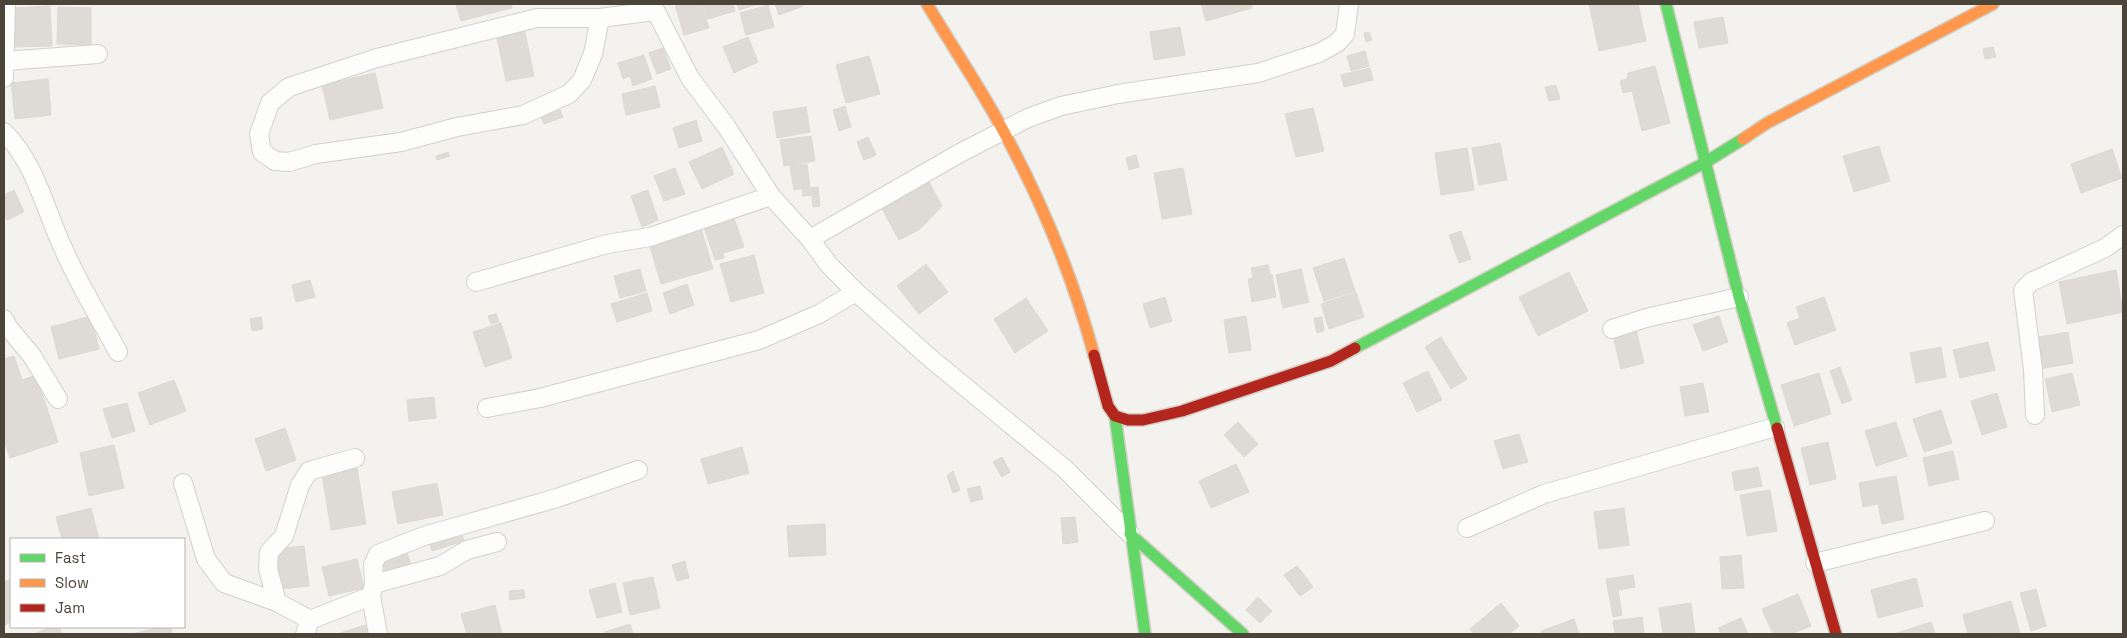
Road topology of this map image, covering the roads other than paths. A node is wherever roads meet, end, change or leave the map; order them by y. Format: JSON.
{"nodes":[{"id":1,"x":6,"y":4,"type":"edge"},
{"id":2,"x":927,"y":4,"type":"edge"},
{"id":3,"x":1349,"y":4,"type":"edge"},
{"id":4,"x":1666,"y":4,"type":"edge"},
{"id":5,"x":1993,"y":4,"type":"edge"},
{"id":6,"x":654,"y":8,"type":"edge"},
{"id":7,"x":600,"y":18,"type":"junction"},
{"id":8,"x":98,"y":54,"type":"dead end"},
{"id":9,"x":4,"y":69,"type":"edge"},
{"id":10,"x":1003,"y":130,"type":"junction"},
{"id":11,"x":4,"y":132,"type":"edge"},
{"id":12,"x":1706,"y":162,"type":"junction"},
{"id":13,"x":771,"y":196,"type":"junction"},
{"id":14,"x":2123,"y":235,"type":"edge"},
{"id":15,"x":810,"y":239,"type":"junction"},
{"id":16,"x":476,"y":282,"type":"dead end"},
{"id":17,"x":856,"y":292,"type":"junction"},
{"id":18,"x":1739,"y":297,"type":"junction"},
{"id":19,"x":4,"y":319,"type":"edge"},
{"id":20,"x":1612,"y":329,"type":"dead end"},
{"id":21,"x":118,"y":352,"type":"dead end"},
{"id":22,"x":58,"y":399,"type":"dead end"},
{"id":23,"x":487,"y":408,"type":"dead end"},
{"id":24,"x":2036,"y":415,"type":"dead end"},
{"id":25,"x":1115,"y":416,"type":"junction"},
{"id":26,"x":1775,"y":427,"type":"junction"},
{"id":27,"x":355,"y":458,"type":"dead end"},
{"id":28,"x":638,"y":470,"type":"dead end"},
{"id":29,"x":182,"y":482,"type":"dead end"},
{"id":30,"x":1985,"y":521,"type":"dead end"},
{"id":31,"x":1467,"y":528,"type":"dead end"},
{"id":32,"x":1130,"y":534,"type":"junction"},
{"id":33,"x":497,"y":542,"type":"dead end"},
{"id":34,"x":1815,"y":563,"type":"junction"},
{"id":35,"x":373,"y":590,"type":"junction"},
{"id":36,"x":277,"y":602,"type":"junction"},
{"id":37,"x":307,"y":627,"type":"edge"},
{"id":38,"x":378,"y":634,"type":"edge"},
{"id":39,"x":1145,"y":634,"type":"edge"},
{"id":40,"x":1243,"y":634,"type":"edge"},
{"id":41,"x":1836,"y":634,"type":"edge"}],
"edges":[{"from":1,"to":9,"type":"street"},
{"from":2,"to":10,"type":"street"},
{"from":3,"to":10,"type":"street"},
{"from":4,"to":12,"type":"street"},
{"from":5,"to":12,"type":"street"},
{"from":6,"to":7,"type":"street"},
{"from":6,"to":13,"type":"street"},
{"from":7,"to":7,"type":"street"},
{"from":8,"to":9,"type":"street"},
{"from":10,"to":15,"type":"street"},
{"from":10,"to":25,"type":"street"},
{"from":11,"to":21,"type":"street"},
{"from":12,"to":18,"type":"street"},
{"from":12,"to":25,"type":"street"},
{"from":13,"to":15,"type":"street"},
{"from":13,"to":16,"type":"street"},
{"from":14,"to":24,"type":"street"},
{"from":15,"to":17,"type":"street"},
{"from":17,"to":23,"type":"street"},
{"from":17,"to":32,"type":"street"},
{"from":18,"to":20,"type":"street"},
{"from":18,"to":26,"type":"street"},
{"from":19,"to":22,"type":"street"},
{"from":25,"to":32,"type":"street"},
{"from":26,"to":31,"type":"street"},
{"from":26,"to":34,"type":"street"},
{"from":27,"to":36,"type":"street"},
{"from":28,"to":35,"type":"street"},
{"from":29,"to":36,"type":"street"},
{"from":30,"to":34,"type":"street"},
{"from":32,"to":39,"type":"street"},
{"from":32,"to":40,"type":"street"},
{"from":33,"to":35,"type":"street"},
{"from":34,"to":41,"type":"street"},
{"from":35,"to":37,"type":"street"},
{"from":35,"to":38,"type":"street"},
{"from":36,"to":37,"type":"street"}]}
